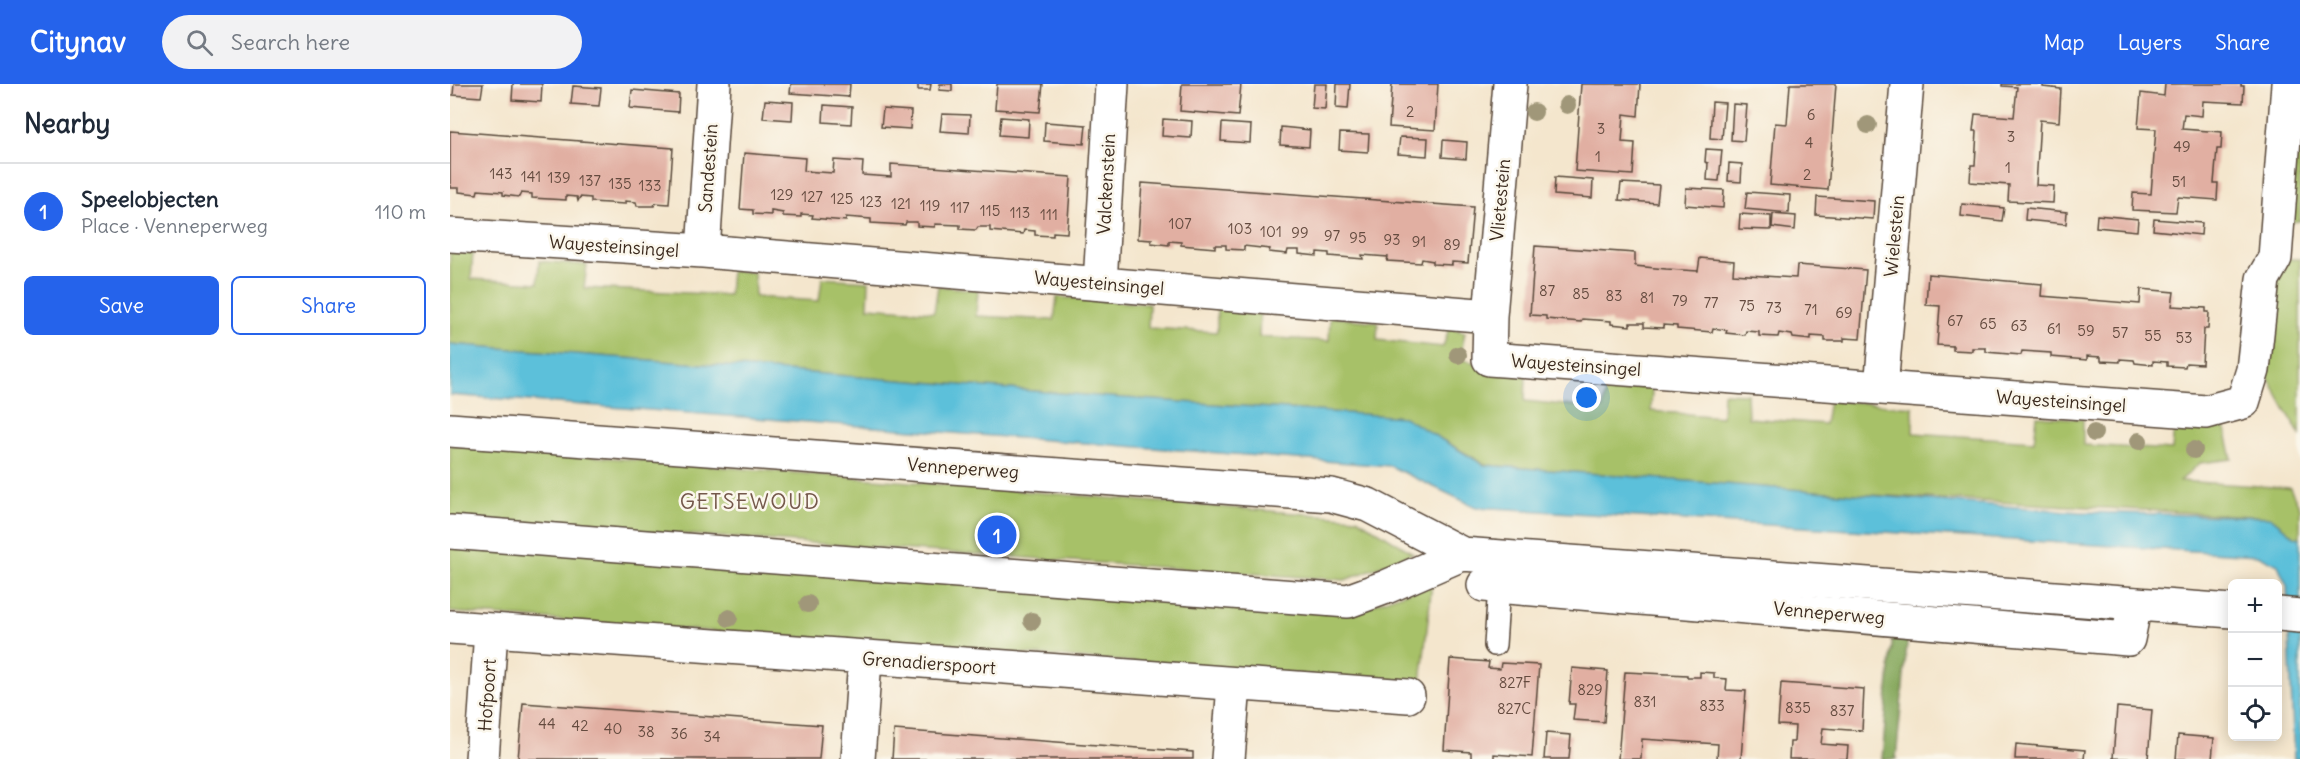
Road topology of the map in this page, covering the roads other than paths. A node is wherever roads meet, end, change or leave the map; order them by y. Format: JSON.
{"nodes":[{"id":1,"x":714,"y":84,"type":"edge"},
{"id":2,"x":1112,"y":84,"type":"edge"},
{"id":3,"x":1510,"y":84,"type":"edge"},
{"id":4,"x":1906,"y":84,"type":"edge"},
{"id":5,"x":2288,"y":84,"type":"edge"},
{"id":6,"x":450,"y":235,"type":"edge"},
{"id":7,"x":702,"y":251,"type":"junction"},
{"id":8,"x":1100,"y":283,"type":"junction"},
{"id":9,"x":1490,"y":316,"type":"junction"},
{"id":10,"x":1881,"y":388,"type":"junction"},
{"id":11,"x":450,"y":430,"type":"edge"},
{"id":12,"x":450,"y":532,"type":"edge"},
{"id":13,"x":1462,"y":554,"type":"junction"},
{"id":14,"x":1509,"y":579,"type":"junction"},
{"id":15,"x":2228,"y":611,"type":"edge"},
{"id":16,"x":2282,"y":614,"type":"edge"},
{"id":17,"x":2300,"y":616,"type":"edge"},
{"id":18,"x":450,"y":627,"type":"edge"},
{"id":19,"x":491,"y":631,"type":"junction"},
{"id":20,"x":1495,"y":645,"type":"dead end"},
{"id":21,"x":865,"y":659,"type":"junction"},
{"id":22,"x":1234,"y":685,"type":"junction"},
{"id":23,"x":1408,"y":696,"type":"dead end"},
{"id":24,"x":482,"y":759,"type":"edge"},
{"id":25,"x":858,"y":759,"type":"edge"},
{"id":26,"x":1228,"y":759,"type":"edge"}],
"edges":[{"from":1,"to":7,"type":"street","name":"Sandestein"},
{"from":2,"to":8,"type":"street","name":"Valckenstein"},
{"from":3,"to":9,"type":"street","name":"Vlietestein"},
{"from":4,"to":10,"type":"street","name":"Wielestein"},
{"from":5,"to":10,"type":"street","name":"Wayesteinsingel"},
{"from":6,"to":7,"type":"street","name":"Wayesteinsingel"},
{"from":7,"to":8,"type":"street","name":"Wayesteinsingel"},
{"from":8,"to":9,"type":"street","name":"Wayesteinsingel"},
{"from":9,"to":10,"type":"street","name":"Wayesteinsingel"},
{"from":11,"to":13,"type":"street","name":"Venneperweg"},
{"from":12,"to":13,"type":"street","name":"Venneperweg"},
{"from":13,"to":14,"type":"street","name":"Venneperweg"},
{"from":14,"to":15,"type":"street","name":"Venneperweg"},
{"from":14,"to":20,"type":"lane"},
{"from":16,"to":17,"type":"street"},
{"from":18,"to":19,"type":"street","name":"Grenadierspoort"},
{"from":19,"to":21,"type":"street","name":"Grenadierspoort"},
{"from":19,"to":24,"type":"street","name":"Hofpoort"},
{"from":21,"to":22,"type":"street","name":"Grenadierspoort"},
{"from":21,"to":25,"type":"street"},
{"from":22,"to":23,"type":"street","name":"Grenadierspoort"},
{"from":22,"to":26,"type":"street"}]}
